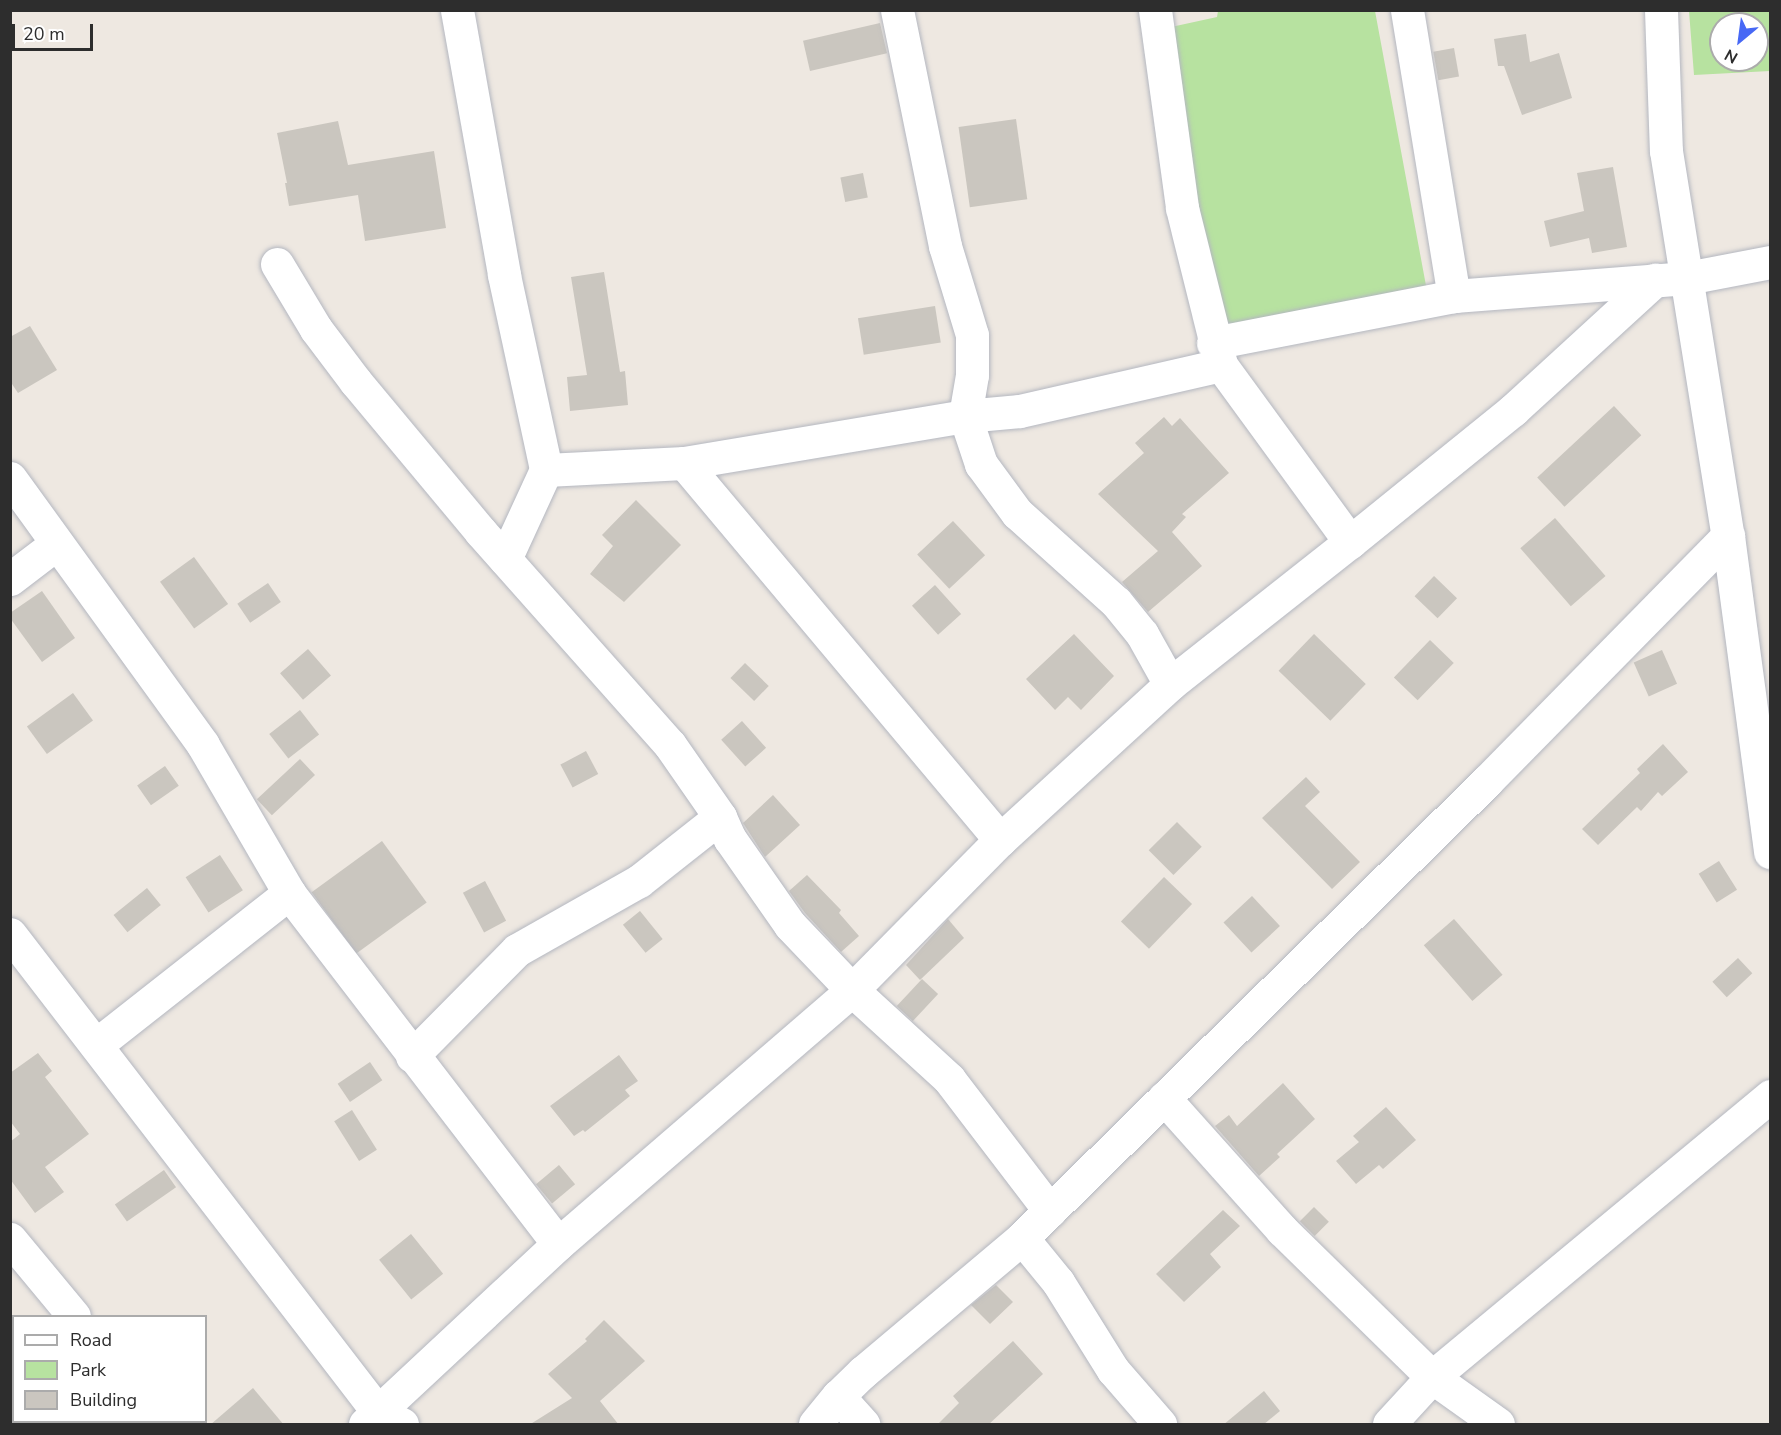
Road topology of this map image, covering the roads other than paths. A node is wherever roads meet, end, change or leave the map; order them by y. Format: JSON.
{"nodes":[{"id":1,"x":457,"y":10,"type":"edge"},
{"id":2,"x":897,"y":10,"type":"edge"},
{"id":3,"x":1155,"y":10,"type":"edge"},
{"id":4,"x":1407,"y":10,"type":"edge"},
{"id":5,"x":1661,"y":10,"type":"edge"},
{"id":6,"x":1770,"y":262,"type":"edge"},
{"id":7,"x":277,"y":264,"type":"dead end"},
{"id":8,"x":1687,"y":278,"type":"junction"},
{"id":9,"x":1655,"y":280,"type":"junction"},
{"id":10,"x":1454,"y":297,"type":"junction"},
{"id":11,"x":1217,"y":354,"type":"junction"},
{"id":12,"x":965,"y":416,"type":"junction"},
{"id":13,"x":684,"y":463,"type":"junction"},
{"id":14,"x":546,"y":470,"type":"junction"},
{"id":15,"x":10,"y":478,"type":"edge"},
{"id":16,"x":1728,"y":536,"type":"junction"},
{"id":17,"x":1350,"y":542,"type":"junction"},
{"id":18,"x":56,"y":544,"type":"junction"},
{"id":19,"x":505,"y":559,"type":"junction"},
{"id":20,"x":10,"y":579,"type":"edge"},
{"id":21,"x":1170,"y":684,"type":"junction"},
{"id":22,"x":1761,"y":721,"type":"edge"},
{"id":23,"x":720,"y":817,"type":"junction"},
{"id":24,"x":1000,"y":840,"type":"junction"},
{"id":25,"x":1770,"y":852,"type":"edge"},
{"id":26,"x":289,"y":893,"type":"junction"},
{"id":27,"x":10,"y":934,"type":"edge"},
{"id":28,"x":852,"y":990,"type":"junction"},
{"id":29,"x":96,"y":1045,"type":"junction"},
{"id":30,"x":412,"y":1056,"type":"junction"},
{"id":31,"x":1770,"y":1096,"type":"edge"},
{"id":32,"x":1164,"y":1098,"type":"junction"},
{"id":33,"x":1050,"y":1210,"type":"junction"},
{"id":34,"x":1022,"y":1238,"type":"junction"},
{"id":35,"x":10,"y":1239,"type":"edge"},
{"id":36,"x":558,"y":1244,"type":"junction"},
{"id":37,"x":72,"y":1315,"type":"edge"},
{"id":38,"x":1432,"y":1377,"type":"junction"},
{"id":39,"x":838,"y":1396,"type":"junction"},
{"id":40,"x":382,"y":1420,"type":"edge"},
{"id":41,"x":815,"y":1425,"type":"edge"},
{"id":42,"x":863,"y":1425,"type":"edge"},
{"id":43,"x":1160,"y":1425,"type":"edge"},
{"id":44,"x":1389,"y":1425,"type":"edge"},
{"id":45,"x":1498,"y":1425,"type":"edge"}],
"edges":[{"from":1,"to":14,"type":"street"},
{"from":2,"to":12,"type":"street"},
{"from":3,"to":11,"type":"street"},
{"from":4,"to":10,"type":"street"},
{"from":5,"to":8,"type":"street"},
{"from":6,"to":8,"type":"street"},
{"from":7,"to":19,"type":"street"},
{"from":8,"to":9,"type":"street"},
{"from":8,"to":16,"type":"street"},
{"from":9,"to":10,"type":"street"},
{"from":9,"to":17,"type":"street"},
{"from":10,"to":11,"type":"street"},
{"from":11,"to":12,"type":"street"},
{"from":11,"to":17,"type":"street"},
{"from":12,"to":13,"type":"street"},
{"from":12,"to":21,"type":"street"},
{"from":13,"to":14,"type":"street"},
{"from":13,"to":24,"type":"street"},
{"from":14,"to":19,"type":"street"},
{"from":15,"to":18,"type":"street"},
{"from":16,"to":22,"type":"street"},
{"from":16,"to":32,"type":"street"},
{"from":17,"to":21,"type":"street"},
{"from":18,"to":20,"type":"street"},
{"from":18,"to":26,"type":"street"},
{"from":19,"to":23,"type":"street"},
{"from":21,"to":24,"type":"street"},
{"from":22,"to":25,"type":"street"},
{"from":23,"to":28,"type":"street"},
{"from":23,"to":30,"type":"street"},
{"from":24,"to":28,"type":"street"},
{"from":26,"to":29,"type":"street"},
{"from":26,"to":30,"type":"street"},
{"from":27,"to":29,"type":"street"},
{"from":28,"to":33,"type":"street"},
{"from":28,"to":36,"type":"street"},
{"from":29,"to":40,"type":"street"},
{"from":30,"to":36,"type":"street"},
{"from":31,"to":38,"type":"street"},
{"from":32,"to":33,"type":"street"},
{"from":32,"to":38,"type":"street"},
{"from":33,"to":34,"type":"street"},
{"from":34,"to":39,"type":"street"},
{"from":34,"to":43,"type":"street"},
{"from":35,"to":37,"type":"street"},
{"from":36,"to":40,"type":"street"},
{"from":38,"to":44,"type":"street"},
{"from":38,"to":45,"type":"street"},
{"from":39,"to":41,"type":"street"},
{"from":39,"to":42,"type":"street"}]}
